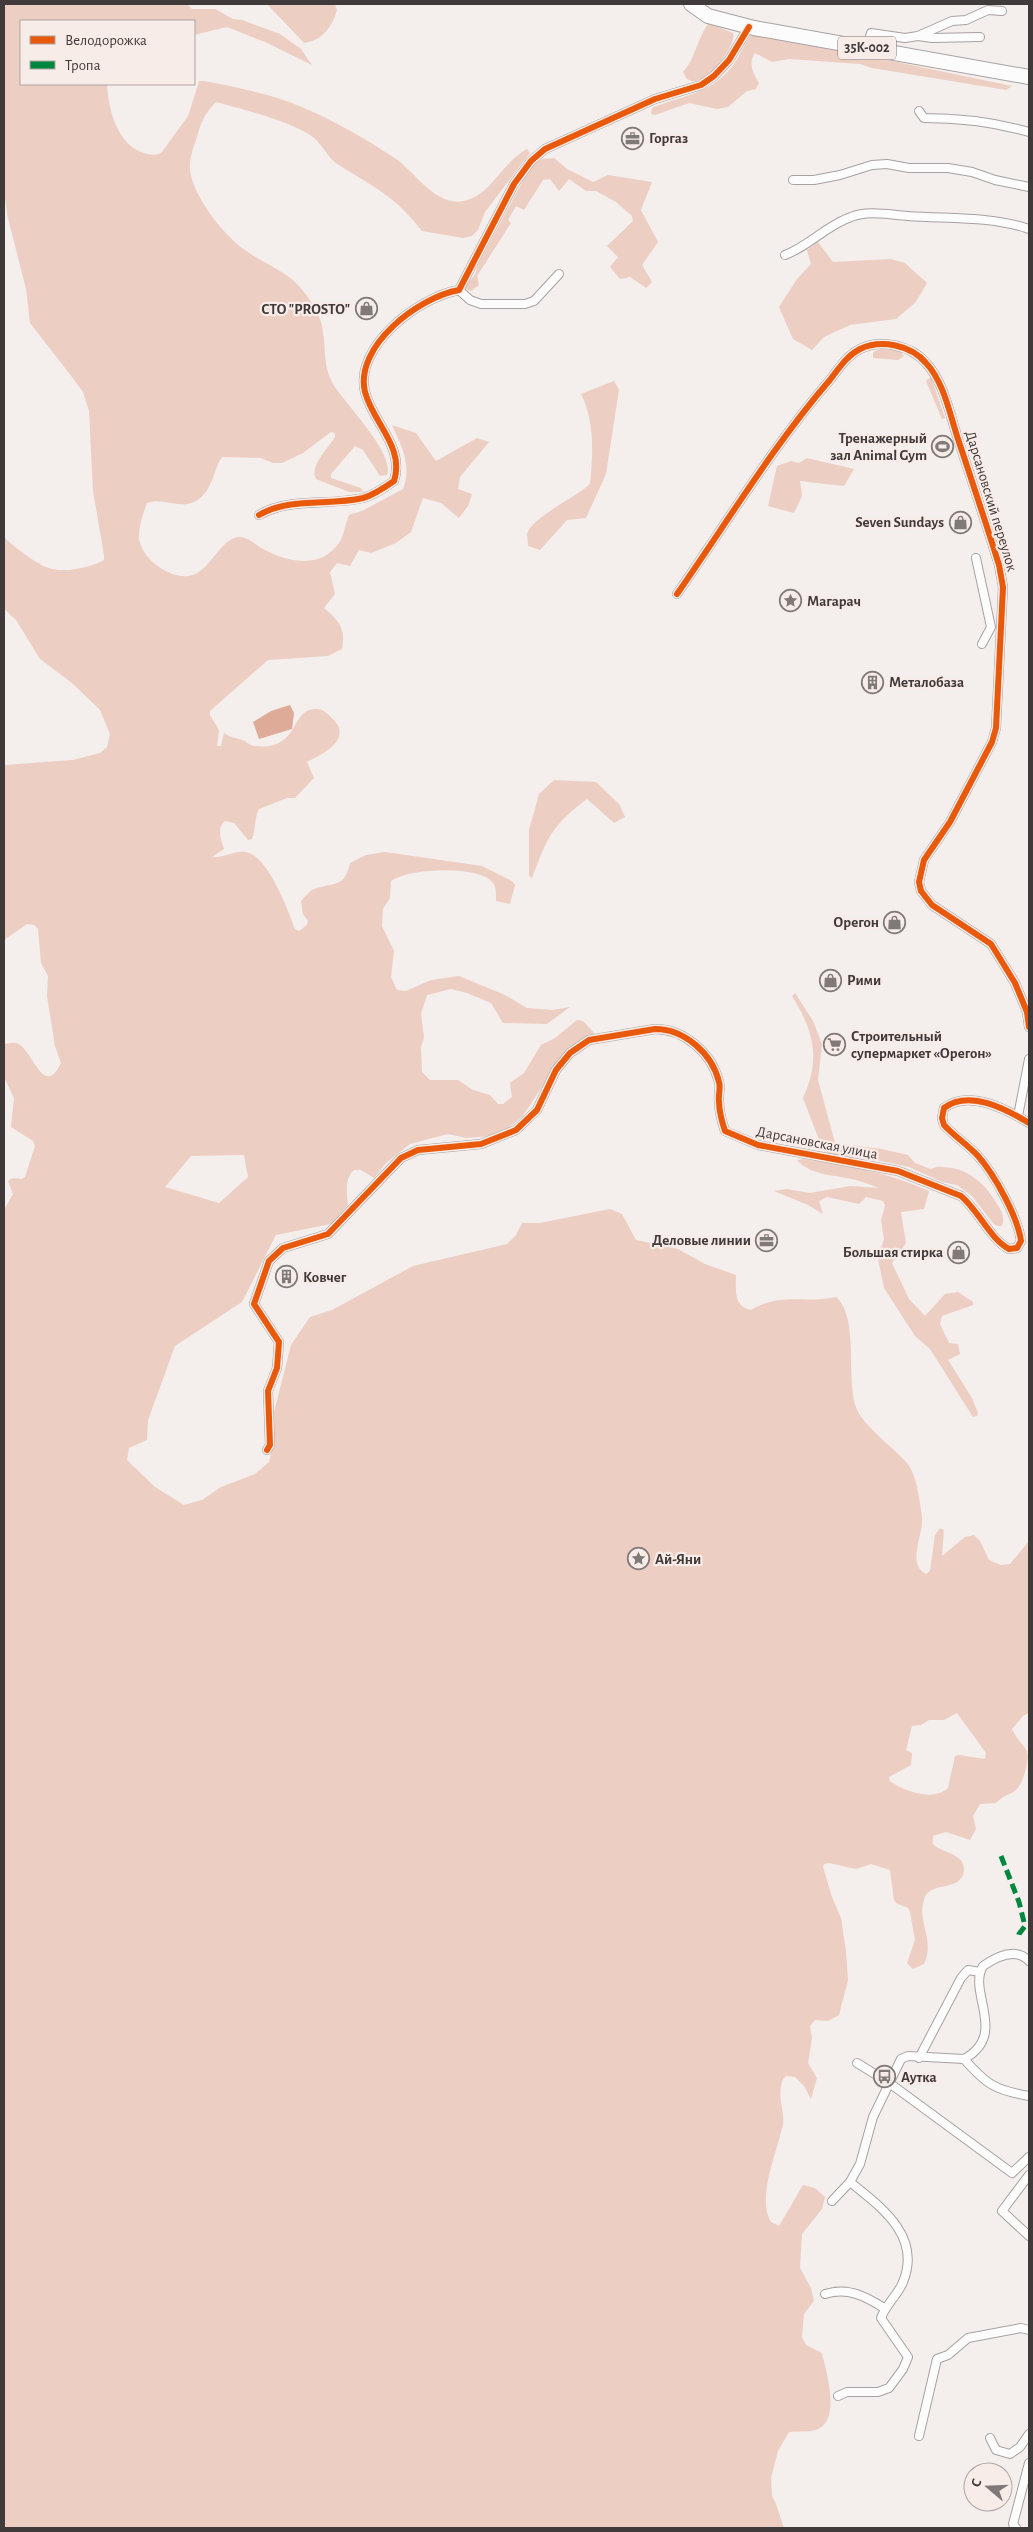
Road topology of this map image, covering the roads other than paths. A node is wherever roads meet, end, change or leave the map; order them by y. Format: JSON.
{"nodes":[{"id":1,"x":691,"y":4,"type":"edge"},
{"id":2,"x":699,"y":4,"type":"edge"},
{"id":3,"x":1002,"y":11,"type":"dead end"},
{"id":4,"x":751,"y":28,"type":"junction"},
{"id":5,"x":918,"y":36,"type":"junction"},
{"id":6,"x":980,"y":37,"type":"dead end"},
{"id":7,"x":868,"y":42,"type":"junction"},
{"id":8,"x":1029,"y":75,"type":"edge"},
{"id":9,"x":918,"y":111,"type":"dead end"},
{"id":10,"x":1029,"y":132,"type":"edge"},
{"id":11,"x":793,"y":180,"type":"dead end"},
{"id":12,"x":1029,"y":187,"type":"edge"},
{"id":13,"x":1029,"y":229,"type":"edge"},
{"id":14,"x":785,"y":255,"type":"dead end"},
{"id":15,"x":559,"y":274,"type":"dead end"},
{"id":16,"x":459,"y":290,"type":"junction"},
{"id":17,"x":259,"y":515,"type":"dead end"},
{"id":18,"x":976,"y":558,"type":"dead end"},
{"id":19,"x":677,"y":594,"type":"dead end"},
{"id":20,"x":982,"y":644,"type":"dead end"},
{"id":21,"x":1029,"y":1027,"type":"edge"},
{"id":22,"x":1029,"y":1059,"type":"edge"},
{"id":23,"x":1018,"y":1116,"type":"junction"},
{"id":24,"x":1029,"y":1122,"type":"edge"},
{"id":25,"x":267,"y":1450,"type":"dead end"},
{"id":26,"x":1029,"y":1961,"type":"edge"},
{"id":27,"x":980,"y":1972,"type":"junction"},
{"id":28,"x":920,"y":2058,"type":"junction"},
{"id":29,"x":964,"y":2059,"type":"junction"},
{"id":30,"x":857,"y":2064,"type":"dead end"},
{"id":31,"x":888,"y":2082,"type":"junction"},
{"id":32,"x":1029,"y":2096,"type":"edge"},
{"id":33,"x":1029,"y":2157,"type":"edge"},
{"id":34,"x":1029,"y":2175,"type":"edge"},
{"id":35,"x":850,"y":2182,"type":"junction"},
{"id":36,"x":832,"y":2201,"type":"dead end"},
{"id":37,"x":1029,"y":2236,"type":"edge"},
{"id":38,"x":825,"y":2294,"type":"dead end"},
{"id":39,"x":884,"y":2308,"type":"junction"},
{"id":40,"x":1029,"y":2330,"type":"edge"},
{"id":41,"x":838,"y":2396,"type":"dead end"},
{"id":42,"x":919,"y":2436,"type":"dead end"},
{"id":43,"x":1029,"y":2436,"type":"edge"},
{"id":44,"x":990,"y":2438,"type":"dead end"},
{"id":45,"x":1029,"y":2463,"type":"edge"},
{"id":46,"x":1016,"y":2528,"type":"edge"}],
"edges":[{"from":1,"to":4,"type":"highway"},
{"from":2,"to":7,"type":"highway"},
{"from":3,"to":5,"type":"street"},
{"from":4,"to":8,"type":"highway","number":"35К-002"},
{"from":4,"to":16,"type":"street"},
{"from":5,"to":6,"type":"street"},
{"from":5,"to":7,"type":"street"},
{"from":7,"to":8,"type":"highway"},
{"from":9,"to":10,"type":"street"},
{"from":11,"to":12,"type":"street"},
{"from":13,"to":14,"type":"street"},
{"from":15,"to":16,"type":"street"},
{"from":16,"to":17,"type":"street"},
{"from":18,"to":20,"type":"street"},
{"from":19,"to":21,"type":"street","name":"Дарсановский переулок"},
{"from":22,"to":23,"type":"street"},
{"from":23,"to":24,"type":"street","name":"Дарсановская улица"},
{"from":23,"to":25,"type":"street","name":"Дарсановская улица"},
{"from":26,"to":27,"type":"street"},
{"from":27,"to":28,"type":"street"},
{"from":27,"to":29,"type":"street"},
{"from":28,"to":29,"type":"street"},
{"from":28,"to":31,"type":"street"},
{"from":29,"to":32,"type":"street"},
{"from":30,"to":31,"type":"street"},
{"from":31,"to":33,"type":"street"},
{"from":31,"to":35,"type":"street"},
{"from":34,"to":37,"type":"street"},
{"from":35,"to":36,"type":"street"},
{"from":35,"to":39,"type":"street"},
{"from":38,"to":39,"type":"street"},
{"from":39,"to":41,"type":"street"},
{"from":40,"to":42,"type":"street"},
{"from":43,"to":44,"type":"street"},
{"from":45,"to":46,"type":"street"}]}
